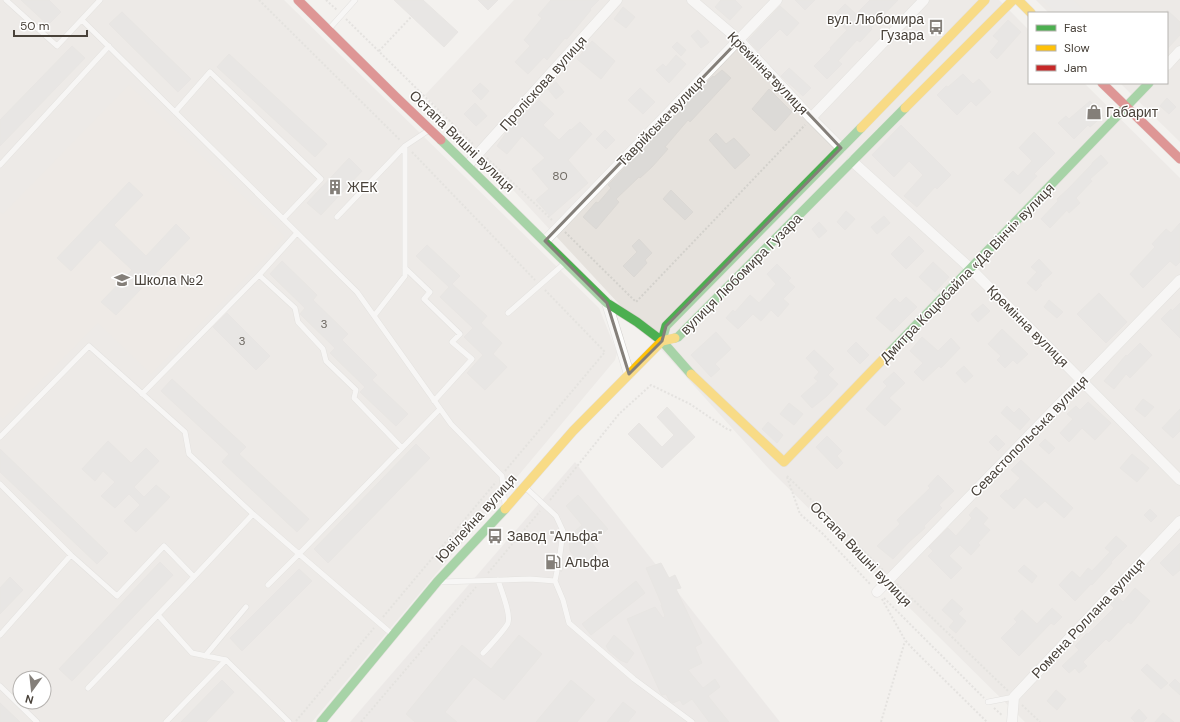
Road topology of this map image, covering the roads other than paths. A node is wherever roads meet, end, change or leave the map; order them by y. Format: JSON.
{"nodes":[{"id":1,"x":6,"y":0,"type":"edge"},
{"id":2,"x":100,"y":0,"type":"edge"},
{"id":3,"x":298,"y":0,"type":"edge"},
{"id":4,"x":356,"y":0,"type":"edge"},
{"id":5,"x":617,"y":0,"type":"edge"},
{"id":6,"x":692,"y":0,"type":"edge"},
{"id":7,"x":778,"y":0,"type":"edge"},
{"id":8,"x":924,"y":0,"type":"edge"},
{"id":9,"x":985,"y":0,"type":"edge"},
{"id":10,"x":1013,"y":0,"type":"edge"},
{"id":11,"x":1018,"y":0,"type":"edge"},
{"id":12,"x":1030,"y":12,"type":"edge"},
{"id":13,"x":82,"y":20,"type":"junction"},
{"id":14,"x":328,"y":29,"type":"junction"},
{"id":15,"x":739,"y":40,"type":"junction"},
{"id":16,"x":109,"y":46,"type":"junction"},
{"id":17,"x":1180,"y":51,"type":"edge"},
{"id":18,"x":1168,"y":64,"type":"edge"},
{"id":19,"x":1103,"y":84,"type":"edge"},
{"id":20,"x":1149,"y":84,"type":"edge"},
{"id":21,"x":1126,"y":107,"type":"junction"},
{"id":22,"x":175,"y":112,"type":"junction"},
{"id":23,"x":811,"y":118,"type":"junction"},
{"id":24,"x":430,"y":130,"type":"junction"},
{"id":25,"x":405,"y":146,"type":"junction"},
{"id":26,"x":841,"y":148,"type":"junction"},
{"id":27,"x":1180,"y":159,"type":"edge"},
{"id":28,"x":852,"y":162,"type":"junction"},
{"id":29,"x":0,"y":165,"type":"edge"},
{"id":30,"x":468,"y":165,"type":"junction"},
{"id":31,"x":337,"y":217,"type":"dead end"},
{"id":32,"x":283,"y":219,"type":"junction"},
{"id":33,"x":296,"y":233,"type":"junction"},
{"id":34,"x":545,"y":242,"type":"junction"},
{"id":35,"x":565,"y":263,"type":"junction"},
{"id":36,"x":405,"y":268,"type":"junction"},
{"id":37,"x":970,"y":268,"type":"junction"},
{"id":38,"x":259,"y":275,"type":"junction"},
{"id":39,"x":1180,"y":280,"type":"edge"},
{"id":40,"x":607,"y":303,"type":"junction"},
{"id":41,"x":508,"y":313,"type":"dead end"},
{"id":42,"x":374,"y":316,"type":"junction"},
{"id":43,"x":662,"y":341,"type":"junction"},
{"id":44,"x":629,"y":374,"type":"junction"},
{"id":45,"x":1082,"y":381,"type":"junction"},
{"id":46,"x":142,"y":394,"type":"junction"},
{"id":47,"x":434,"y":401,"type":"junction"},
{"id":48,"x":440,"y":409,"type":"junction"},
{"id":49,"x":0,"y":437,"type":"edge"},
{"id":50,"x":402,"y":448,"type":"junction"},
{"id":51,"x":1180,"y":480,"type":"edge"},
{"id":52,"x":0,"y":484,"type":"edge"},
{"id":53,"x":524,"y":487,"type":"junction"},
{"id":54,"x":505,"y":509,"type":"junction"},
{"id":55,"x":253,"y":514,"type":"junction"},
{"id":56,"x":1180,"y":521,"type":"edge"},
{"id":57,"x":299,"y":554,"type":"junction"},
{"id":58,"x":71,"y":555,"type":"junction"},
{"id":59,"x":559,"y":562,"type":"dead end"},
{"id":60,"x":557,"y":571,"type":"dead end"},
{"id":61,"x":194,"y":578,"type":"junction"},
{"id":62,"x":498,"y":580,"type":"junction"},
{"id":63,"x":555,"y":581,"type":"junction"},
{"id":64,"x":437,"y":582,"type":"junction"},
{"id":65,"x":268,"y":585,"type":"dead end"},
{"id":66,"x":878,"y":592,"type":"road end"},
{"id":67,"x":246,"y":607,"type":"dead end"},
{"id":68,"x":158,"y":615,"type":"junction"},
{"id":69,"x":0,"y":635,"type":"edge"},
{"id":70,"x":393,"y":636,"type":"junction"},
{"id":71,"x":483,"y":653,"type":"dead end"},
{"id":72,"x":205,"y":656,"type":"junction"},
{"id":73,"x":226,"y":660,"type":"junction"},
{"id":74,"x":0,"y":686,"type":"edge"},
{"id":75,"x":88,"y":688,"type":"dead end"},
{"id":76,"x":1014,"y":697,"type":"junction"},
{"id":77,"x":988,"y":702,"type":"road end"},
{"id":78,"x":1008,"y":719,"type":"edge"},
{"id":79,"x":36,"y":722,"type":"edge"},
{"id":80,"x":166,"y":722,"type":"edge"},
{"id":81,"x":289,"y":722,"type":"edge"},
{"id":82,"x":321,"y":722,"type":"edge"},
{"id":83,"x":692,"y":722,"type":"edge"}],
"edges":[{"from":1,"to":13,"type":"lane"},
{"from":2,"to":13,"type":"lane"},
{"from":3,"to":14,"type":"street","name":"Остапа Вишні вулиця"},
{"from":4,"to":14,"type":"lane"},
{"from":5,"to":30,"type":"street","name":"Проліскова вулиця"},
{"from":6,"to":15,"type":"street","name":"Кремінна вулиця"},
{"from":7,"to":15,"type":"street","name":"Таврійська вулиця"},
{"from":8,"to":23,"type":"street"},
{"from":9,"to":26,"type":"street","name":"вулиця Любомира Гузара"},
{"from":10,"to":28,"type":"street","name":"вулиця Любомира Гузара"},
{"from":11,"to":12,"type":"street"},
{"from":13,"to":16,"type":"lane"},
{"from":14,"to":24,"type":"street","name":"Остапа Вишні вулиця"},
{"from":15,"to":23,"type":"street","name":"Кремінна вулиця"},
{"from":15,"to":34,"type":"street","name":"Таврійська вулиця"},
{"from":16,"to":22,"type":"lane"},
{"from":16,"to":29,"type":"lane"},
{"from":17,"to":18,"type":"street"},
{"from":19,"to":21,"type":"street"},
{"from":20,"to":21,"type":"street","name":"Дмитра Коцюбайла «Да Вінчі» вулиця"},
{"from":21,"to":27,"type":"street"},
{"from":21,"to":37,"type":"street","name":"Дмитра Коцюбайла «Да Вінчі» вулиця"},
{"from":22,"to":32,"type":"lane"},
{"from":22,"to":32,"type":"lane"},
{"from":23,"to":26,"type":"street","name":"Кремінна вулиця"},
{"from":24,"to":25,"type":"lane"},
{"from":24,"to":30,"type":"street","name":"Остапа Вишні вулиця"},
{"from":25,"to":31,"type":"lane"},
{"from":25,"to":36,"type":"lane"},
{"from":26,"to":43,"type":"street","name":"вулиця Любомира Гузара"},
{"from":28,"to":37,"type":"street","name":"Кремінна вулиця"},
{"from":28,"to":43,"type":"street","name":"вулиця Любомира Гузара"},
{"from":30,"to":34,"type":"street","name":"Остапа Вишні вулиця"},
{"from":32,"to":33,"type":"lane"},
{"from":33,"to":38,"type":"lane"},
{"from":33,"to":42,"type":"lane"},
{"from":34,"to":35,"type":"street","name":"Остапа Вишні вулиця"},
{"from":35,"to":40,"type":"street","name":"Остапа Вишні вулиця"},
{"from":35,"to":41,"type":"lane"},
{"from":36,"to":42,"type":"lane"},
{"from":36,"to":47,"type":"lane"},
{"from":37,"to":43,"type":"street","name":"Дмитра Коцюбайла «Да Вінчі» вулиця"},
{"from":37,"to":45,"type":"street","name":"Кремінна вулиця"},
{"from":38,"to":46,"type":"lane"},
{"from":38,"to":50,"type":"lane"},
{"from":39,"to":45,"type":"street","name":"Севастопольська вулиця"},
{"from":40,"to":43,"type":"street","name":"Остапа Вишні вулиця"},
{"from":40,"to":44,"type":"street"},
{"from":42,"to":47,"type":"lane"},
{"from":43,"to":44,"type":"street","name":"Ювілейна вулиця"},
{"from":44,"to":53,"type":"street","name":"Ювілейна вулиця"},
{"from":45,"to":51,"type":"street","name":"Кремінна вулиця"},
{"from":45,"to":66,"type":"street","name":"Севастопольська вулиця"},
{"from":46,"to":49,"type":"lane"},
{"from":46,"to":55,"type":"lane"},
{"from":47,"to":48,"type":"lane"},
{"from":48,"to":50,"type":"lane"},
{"from":48,"to":54,"type":"lane"},
{"from":50,"to":57,"type":"lane"},
{"from":52,"to":58,"type":"lane"},
{"from":53,"to":54,"type":"street","name":"Ювілейна вулиця"},
{"from":53,"to":59,"type":"lane"},
{"from":54,"to":64,"type":"street","name":"Ювілейна вулиця"},
{"from":55,"to":57,"type":"lane"},
{"from":55,"to":61,"type":"lane"},
{"from":56,"to":76,"type":"street","name":"Ромена Роллана вулиця"},
{"from":57,"to":65,"type":"lane"},
{"from":57,"to":70,"type":"lane"},
{"from":58,"to":61,"type":"lane"},
{"from":58,"to":69,"type":"lane"},
{"from":60,"to":63,"type":"lane"},
{"from":61,"to":68,"type":"lane"},
{"from":62,"to":63,"type":"lane"},
{"from":62,"to":64,"type":"lane"},
{"from":62,"to":71,"type":"lane"},
{"from":63,"to":83,"type":"lane"},
{"from":64,"to":70,"type":"street","name":"Ювілейна вулиця"},
{"from":67,"to":72,"type":"lane"},
{"from":68,"to":72,"type":"lane"},
{"from":68,"to":75,"type":"lane"},
{"from":70,"to":82,"type":"street","name":"Ювілейна вулиця"},
{"from":72,"to":73,"type":"lane"},
{"from":73,"to":80,"type":"lane"},
{"from":73,"to":81,"type":"lane"},
{"from":74,"to":79,"type":"lane"},
{"from":76,"to":77,"type":"lane"},
{"from":76,"to":78,"type":"street"}]}
